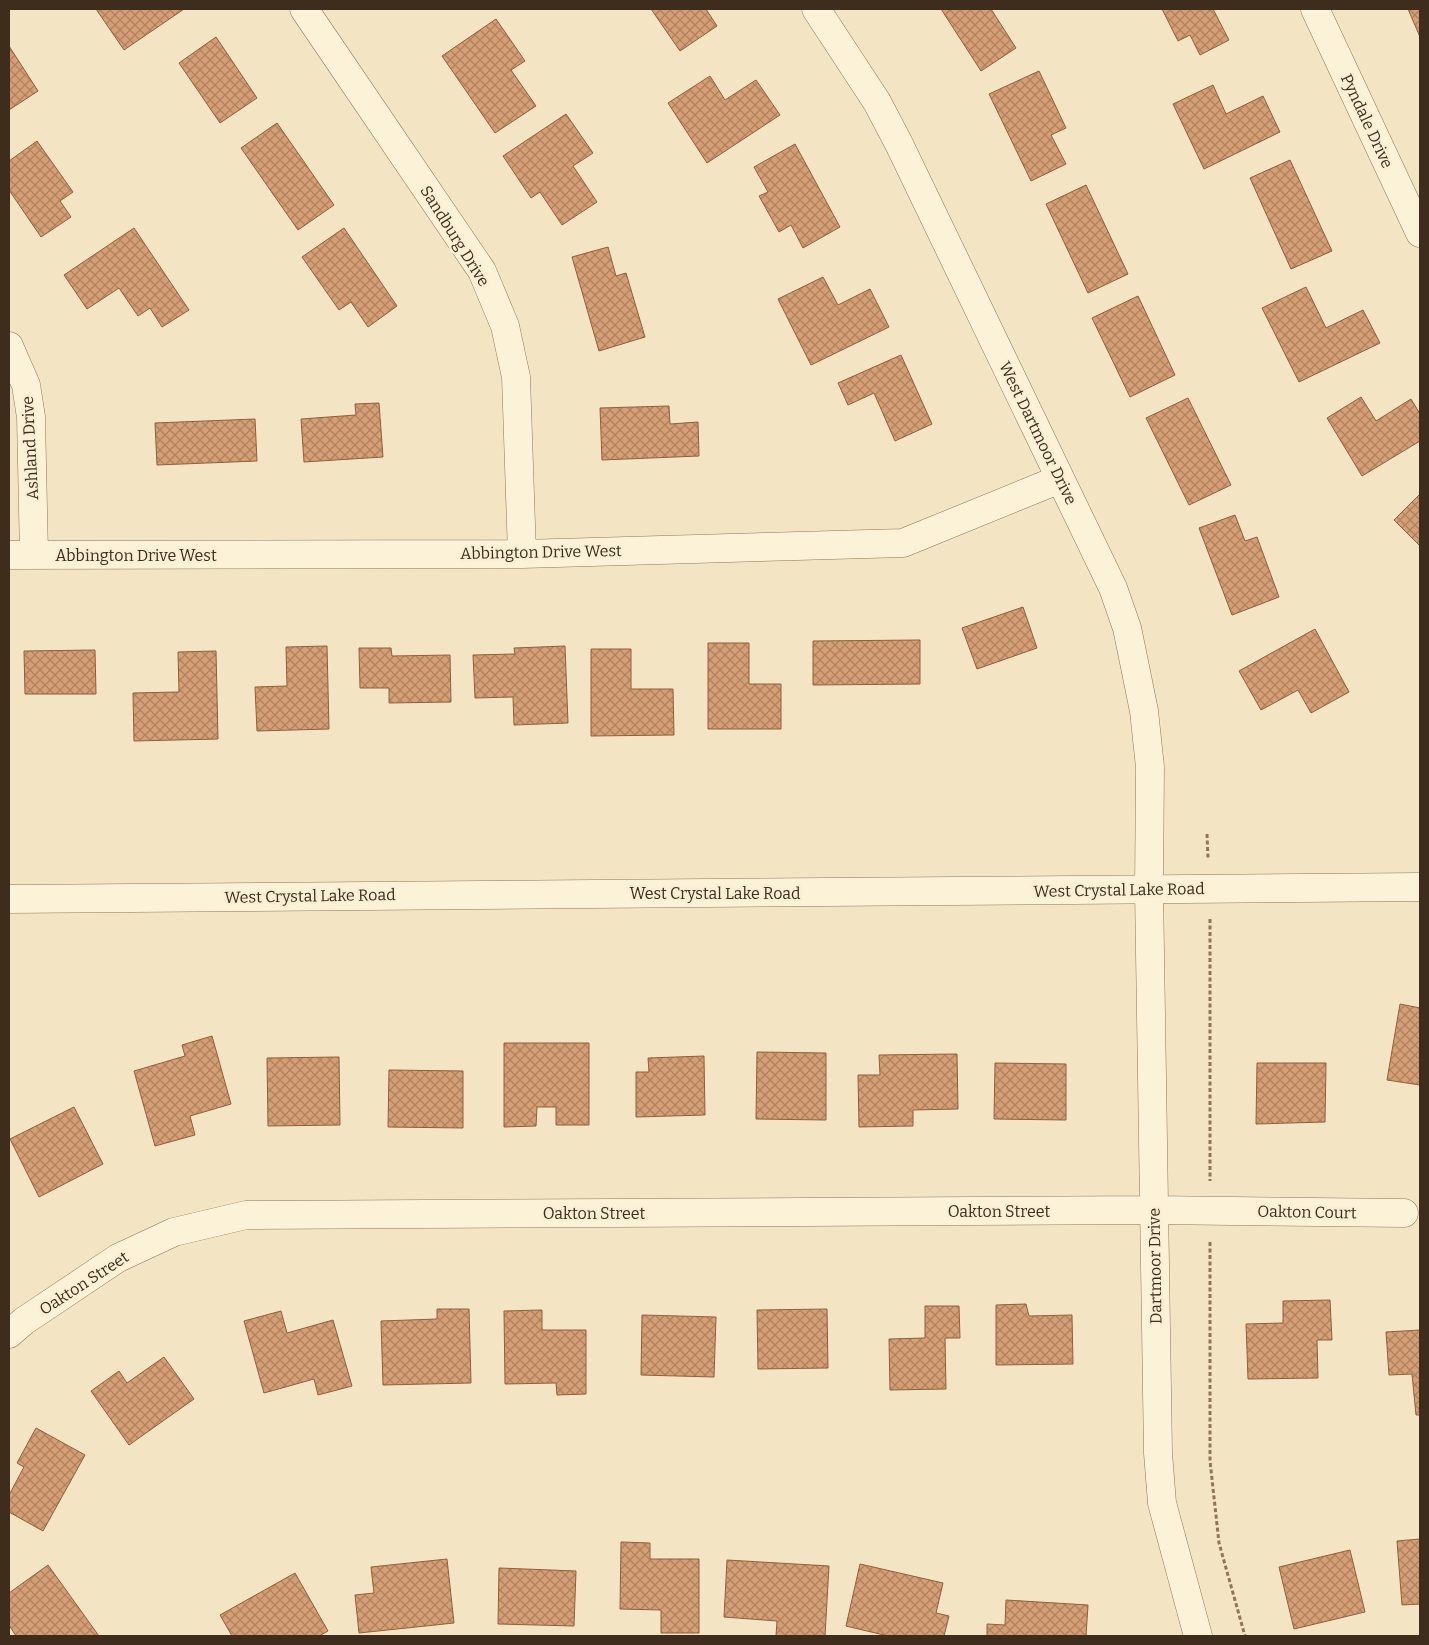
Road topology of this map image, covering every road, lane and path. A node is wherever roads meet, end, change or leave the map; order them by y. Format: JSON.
{"nodes":[{"id":1,"x":304,"y":9,"type":"edge"},
{"id":2,"x":816,"y":9,"type":"edge"},
{"id":3,"x":1315,"y":9,"type":"edge"},
{"id":4,"x":1420,"y":233,"type":"edge"},
{"id":5,"x":9,"y":346,"type":"edge"},
{"id":6,"x":1060,"y":479,"type":"junction"},
{"id":7,"x":522,"y":554,"type":"junction"},
{"id":8,"x":21,"y":555,"type":"edge"},
{"id":9,"x":1420,"y":887,"type":"edge"},
{"id":10,"x":1149,"y":890,"type":"junction"},
{"id":11,"x":9,"y":899,"type":"edge"},
{"id":12,"x":1154,"y":1210,"type":"junction"},
{"id":13,"x":1210,"y":1211,"type":"joint"},
{"id":14,"x":1404,"y":1213,"type":"dead end"},
{"id":15,"x":9,"y":1334,"type":"edge"},
{"id":16,"x":1198,"y":1636,"type":"edge"}],
"edges":[{"from":1,"to":7,"type":"street","name":"Sandburg Drive"},
{"from":2,"to":6,"type":"street","name":"West Dartmoor Drive"},
{"from":3,"to":4,"type":"street","name":"Pyndale Drive"},
{"from":5,"to":8,"type":"street","name":"Ashland Drive"},
{"from":6,"to":7,"type":"street","name":"Abbington Drive West"},
{"from":6,"to":10,"type":"street","name":"West Dartmoor Drive"},
{"from":7,"to":8,"type":"street","name":"Abbington Drive West"},
{"from":9,"to":10,"type":"street","name":"West Crystal Lake Road"},
{"from":10,"to":11,"type":"street","name":"West Crystal Lake Road"},
{"from":10,"to":12,"type":"street","name":"Dartmoor Drive"},
{"from":12,"to":13,"type":"street","name":"Oakton Street"},
{"from":12,"to":15,"type":"street","name":"Oakton Street"},
{"from":12,"to":16,"type":"street","name":"Dartmoor Drive"},
{"from":13,"to":14,"type":"street","name":"Oakton Court"}]}
